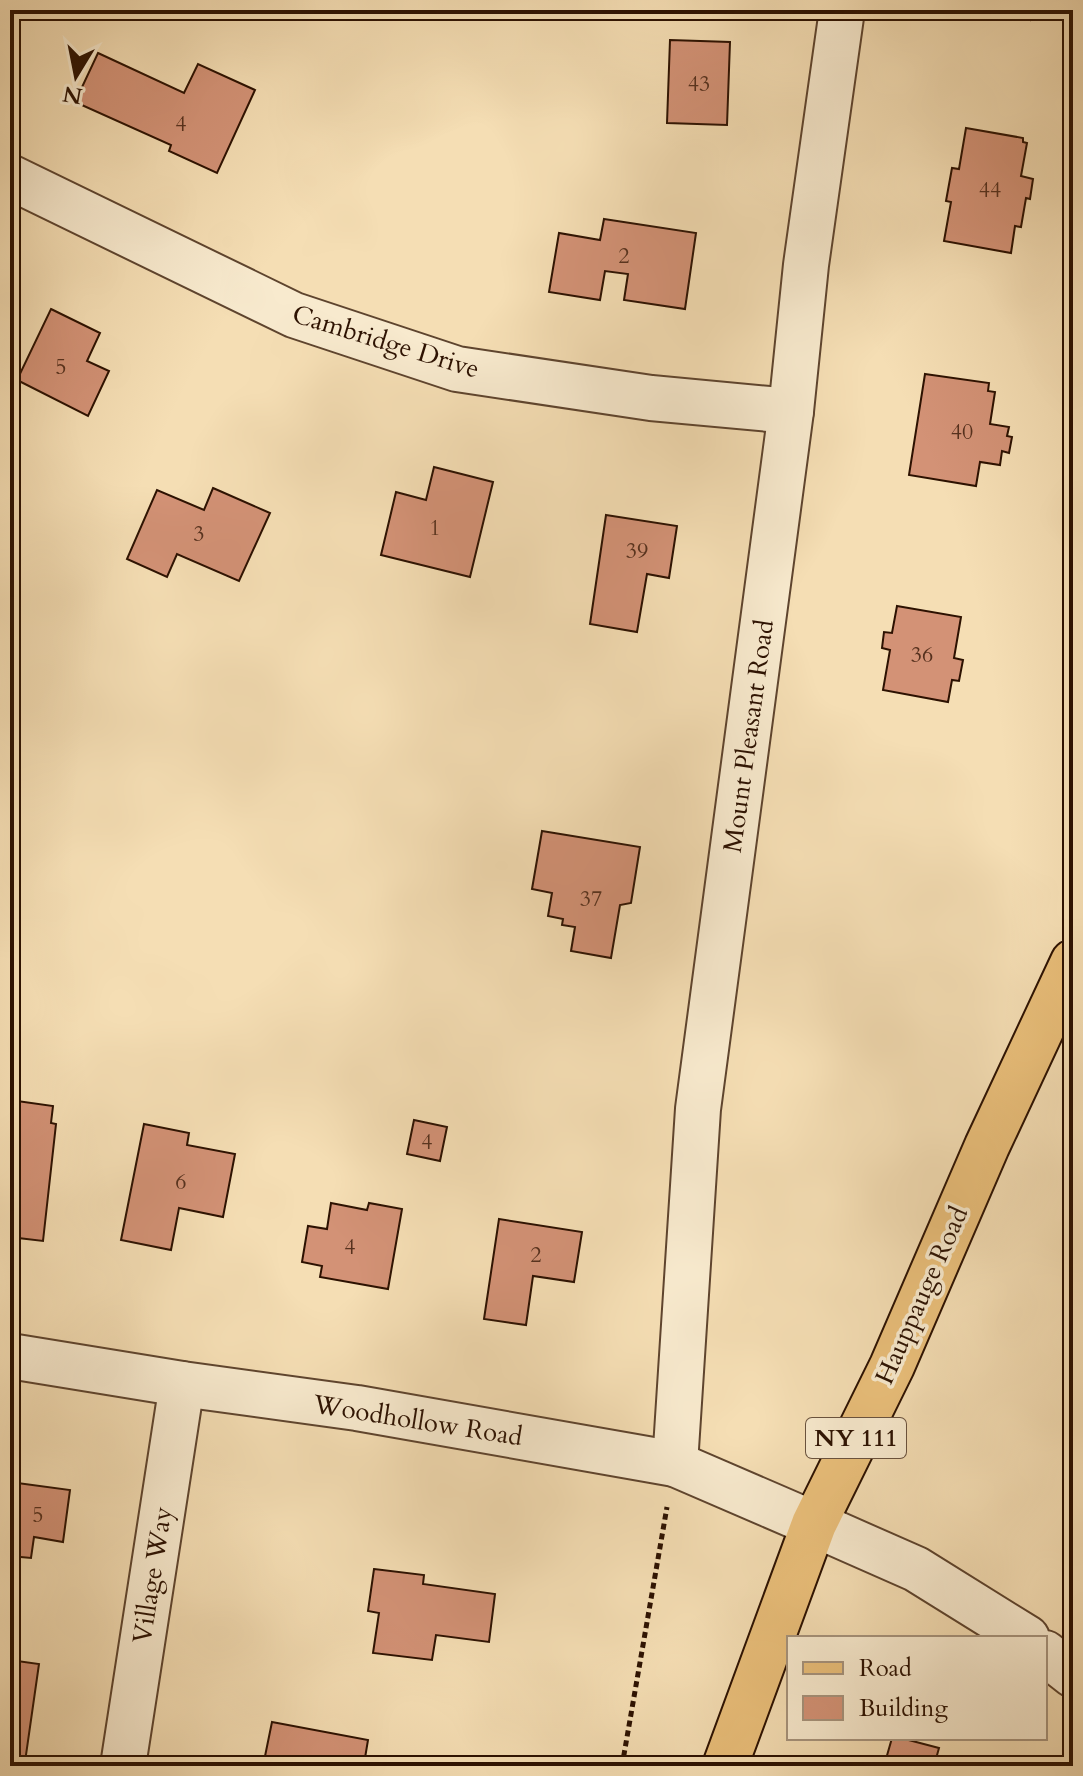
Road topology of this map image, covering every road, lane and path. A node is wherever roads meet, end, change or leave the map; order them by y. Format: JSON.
{"nodes":[{"id":1,"x":842,"y":10,"type":"edge"},
{"id":2,"x":10,"y":177,"type":"edge"},
{"id":3,"x":791,"y":411,"type":"junction"},
{"id":4,"x":1073,"y":962,"type":"edge"},
{"id":5,"x":10,"y":1356,"type":"edge"},
{"id":6,"x":182,"y":1384,"type":"junction"},
{"id":7,"x":675,"y":1464,"type":"junction"},
{"id":8,"x":814,"y":1524,"type":"junction"},
{"id":9,"x":1024,"y":1636,"type":"edge"},
{"id":10,"x":1047,"y":1655,"type":"edge"},
{"id":11,"x":1073,"y":1675,"type":"edge"},
{"id":12,"x":123,"y":1766,"type":"edge"},
{"id":13,"x":622,"y":1766,"type":"edge"},
{"id":14,"x":725,"y":1766,"type":"edge"}],
"edges":[{"from":1,"to":3,"type":"street","name":"Mount Pleasant Road"},
{"from":2,"to":3,"type":"street","name":"Cambridge Drive"},
{"from":3,"to":7,"type":"street","name":"Mount Pleasant Road"},
{"from":4,"to":8,"type":"main road","name":"Hauppauge Road","number":"NY 111"},
{"from":5,"to":6,"type":"street","name":"Woodhollow Road"},
{"from":6,"to":7,"type":"street","name":"Woodhollow Road"},
{"from":6,"to":12,"type":"street","name":"Village Way"},
{"from":7,"to":8,"type":"street","name":"Woodhollow Road"},
{"from":7,"to":13,"type":"path"},
{"from":8,"to":9,"type":"street","name":"Woodhollow Road"},
{"from":8,"to":14,"type":"main road","name":"Hauppauge Road","number":"NY 111"},
{"from":10,"to":11,"type":"street"}]}
